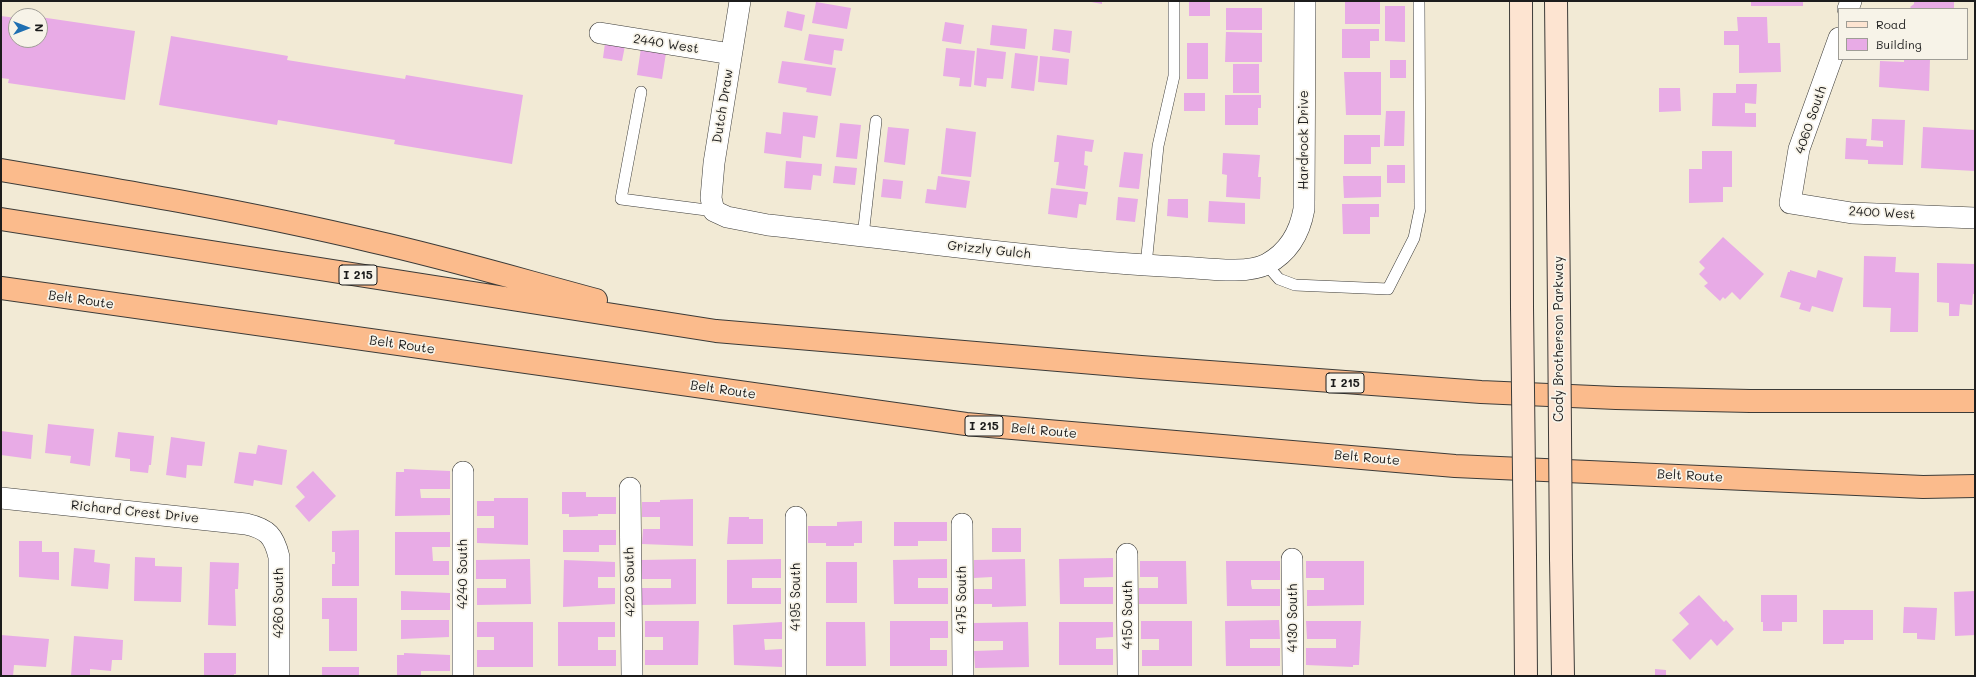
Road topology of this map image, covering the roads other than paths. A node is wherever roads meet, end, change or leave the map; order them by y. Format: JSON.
{"nodes":[{"id":1,"x":740,"y":1,"type":"edge"},
{"id":2,"x":1174,"y":1,"type":"edge"},
{"id":3,"x":1305,"y":1,"type":"edge"},
{"id":4,"x":1419,"y":1,"type":"edge"},
{"id":5,"x":1520,"y":1,"type":"edge"},
{"id":6,"x":1556,"y":1,"type":"edge"},
{"id":7,"x":600,"y":33,"type":"dead end"},
{"id":8,"x":1838,"y":41,"type":"edge"},
{"id":9,"x":731,"y":54,"type":"junction"},
{"id":10,"x":641,"y":92,"type":"dead end"},
{"id":11,"x":876,"y":121,"type":"dead end"},
{"id":12,"x":1,"y":170,"type":"edge"},
{"id":13,"x":1790,"y":203,"type":"joint"},
{"id":14,"x":714,"y":211,"type":"junction"},
{"id":15,"x":1975,"y":218,"type":"edge"},
{"id":16,"x":1,"y":219,"type":"edge"},
{"id":17,"x":863,"y":236,"type":"junction"},
{"id":18,"x":1266,"y":264,"type":"junction"},
{"id":19,"x":1146,"y":265,"type":"junction"},
{"id":20,"x":1,"y":288,"type":"edge"},
{"id":21,"x":716,"y":331,"type":"junction"},
{"id":22,"x":1975,"y":401,"type":"edge"},
{"id":23,"x":463,"y":472,"type":"dead end"},
{"id":24,"x":1975,"y":486,"type":"edge"},
{"id":25,"x":630,"y":488,"type":"dead end"},
{"id":26,"x":1,"y":498,"type":"edge"},
{"id":27,"x":796,"y":517,"type":"dead end"},
{"id":28,"x":962,"y":524,"type":"dead end"},
{"id":29,"x":267,"y":532,"type":"joint"},
{"id":30,"x":1127,"y":554,"type":"dead end"},
{"id":31,"x":1292,"y":559,"type":"dead end"},
{"id":32,"x":279,"y":676,"type":"edge"},
{"id":33,"x":463,"y":676,"type":"edge"},
{"id":34,"x":632,"y":676,"type":"edge"},
{"id":35,"x":796,"y":676,"type":"edge"},
{"id":36,"x":963,"y":676,"type":"edge"},
{"id":37,"x":1128,"y":676,"type":"edge"},
{"id":38,"x":1293,"y":676,"type":"edge"},
{"id":39,"x":1526,"y":676,"type":"edge"},
{"id":40,"x":1563,"y":676,"type":"edge"}],
"edges":[{"from":1,"to":9,"type":"street","name":"Dutch Draw"},
{"from":2,"to":19,"type":"lane"},
{"from":3,"to":18,"type":"street","name":"Hardrock Drive"},
{"from":4,"to":18,"type":"lane"},
{"from":5,"to":39,"type":"main road","bridge":true},
{"from":6,"to":40,"type":"main road","name":"Cody Brotherson Parkway","bridge":true},
{"from":7,"to":9,"type":"street","name":"2440 West"},
{"from":8,"to":13,"type":"street","name":"4060 South"},
{"from":9,"to":14,"type":"street","name":"Dutch Draw"},
{"from":10,"to":14,"type":"lane"},
{"from":11,"to":17,"type":"lane"},
{"from":12,"to":21,"type":"highway"},
{"from":13,"to":15,"type":"street","name":"2400 West"},
{"from":14,"to":17,"type":"street","name":"Grizzly Gulch"},
{"from":16,"to":21,"type":"highway","number":"I 215"},
{"from":17,"to":19,"type":"street","name":"Grizzly Gulch"},
{"from":18,"to":19,"type":"street","name":"Grizzly Gulch"},
{"from":20,"to":24,"type":"highway","name":"Belt Route","number":"I 215"},
{"from":21,"to":22,"type":"highway","number":"I 215"},
{"from":23,"to":33,"type":"street","name":"4240 South"},
{"from":25,"to":34,"type":"street","name":"4220 South"},
{"from":26,"to":29,"type":"street","name":"Richard Crest Drive"},
{"from":27,"to":35,"type":"street","name":"4195 South"},
{"from":28,"to":36,"type":"street","name":"4175 South"},
{"from":29,"to":32,"type":"street","name":"4260 South"},
{"from":30,"to":37,"type":"street","name":"4150 South"},
{"from":31,"to":38,"type":"street","name":"4130 South"}]}
